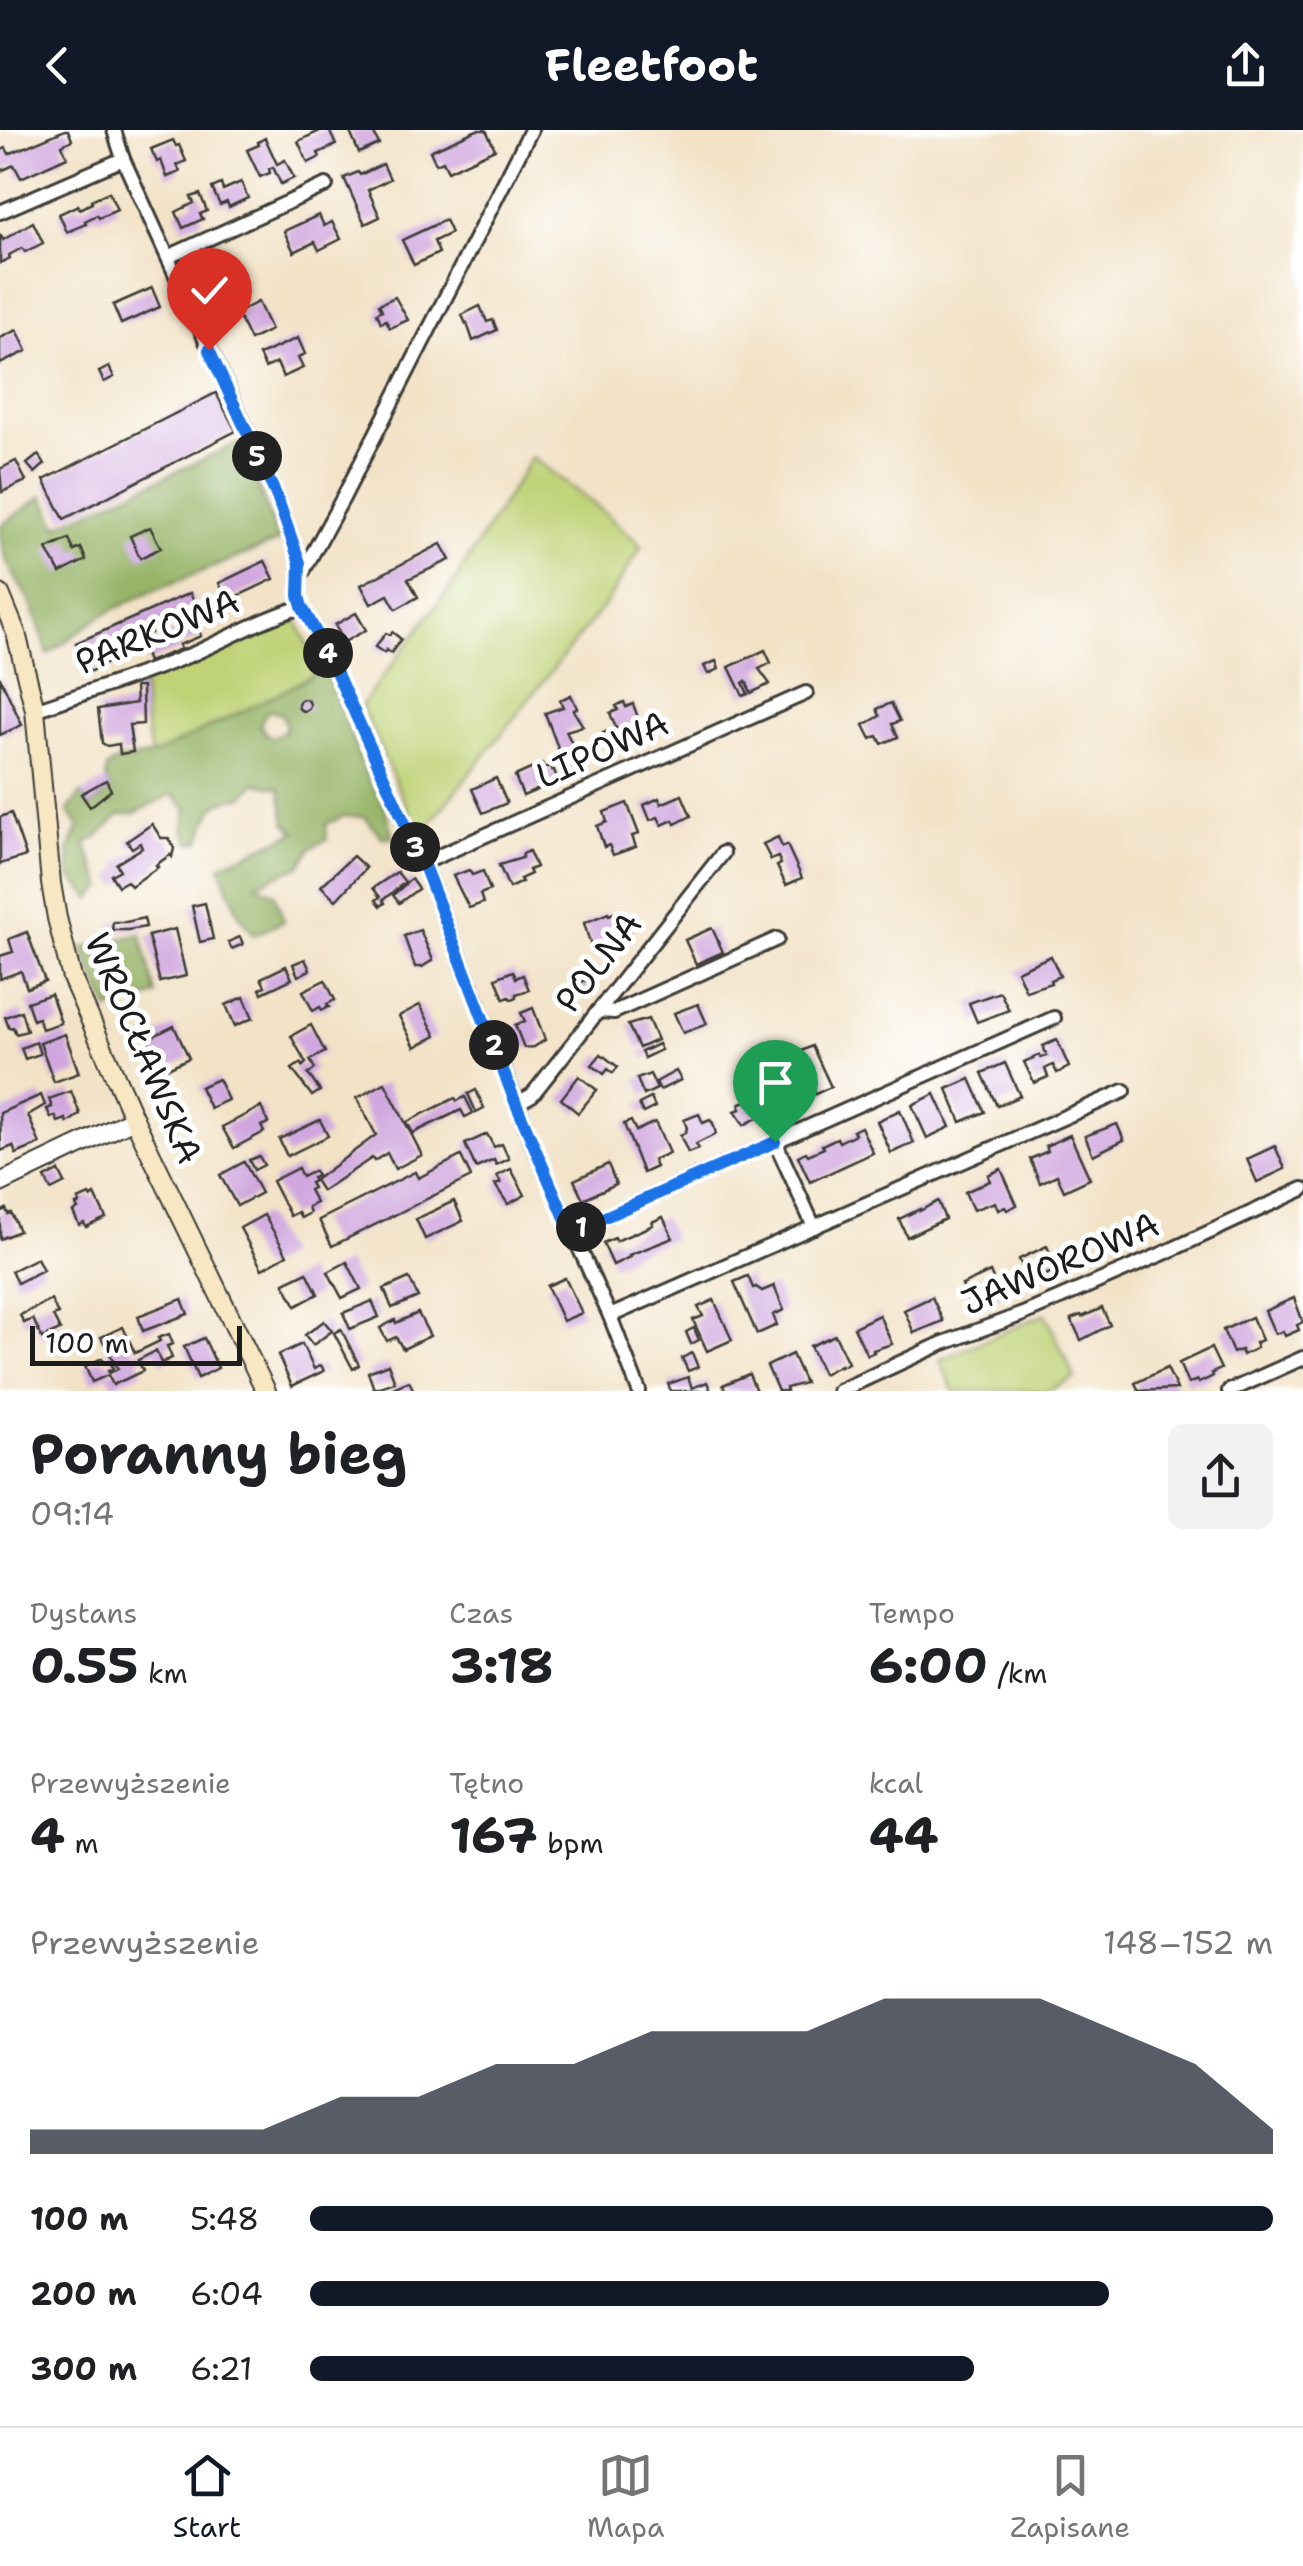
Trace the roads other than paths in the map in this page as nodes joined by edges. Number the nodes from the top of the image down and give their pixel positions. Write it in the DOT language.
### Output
graph roads {
  1 [pos="114,130"];
  2 [pos="531,130"];
  3 [pos="122,159"];
  4 [pos="326,186"];
  5 [pos="0,212"];
  6 [pos="168,257"];
  7 [pos="301,575"];
  8 [pos="0,594"];
  9 [pos="302,607"];
  10 [pos="806,693"];
  11 [pos="35,710"];
  12 [pos="724,853"];
  13 [pos="423,863"];
  14 [pos="777,939"];
  15 [pos="598,1011"];
  16 [pos="1054,1018"];
  17 [pos="1124,1091"];
  18 [pos="516,1104"];
  19 [pos="134,1119"];
  20 [pos="775,1142"];
  21 [pos="0,1183"];
  22 [pos="1303,1189"];
  23 [pos="814,1226"];
  24 [pos="571,1232"];
  25 [pos="610,1316"];
  26 [pos="1303,1358"];
  27 [pos="266,1391"];
  28 [pos="639,1391"];
  29 [pos="838,1391"];
  30 [pos="1230,1391"];
  1 -- 3 [label="street"];
  2 -- 7 [label="street"];
  3 -- 5 [label="street"];
  3 -- 6 [label="street"];
  4 -- 6 [label="street"];
  6 -- 7 [label="street"];
  7 -- 9 [label="street"];
  8 -- 11 [label="main road, WROCŁAWSKA"];
  9 -- 11 [label="street, PARKOWA"];
  9 -- 13 [label="street"];
  10 -- 13 [label="street, LIPOWA"];
  11 -- 19 [label="main road, WROCŁAWSKA"];
  12 -- 15 [label="street, POLNA"];
  13 -- 18 [label="street"];
  14 -- 15 [label="street"];
  15 -- 18 [label="street, POLNA"];
  16 -- 20 [label="street"];
  17 -- 23 [label="street"];
  18 -- 24 [label="street"];
  19 -- 21 [label="street"];
  19 -- 27 [label="main road, WROCŁAWSKA"];
  20 -- 23 [label="street"];
  20 -- 24 [label="street"];
  22 -- 29 [label="street, JAWOROWA"];
  23 -- 25 [label="street"];
  24 -- 25 [label="street"];
  25 -- 28 [label="street"];
  26 -- 30 [label="street"];
}
